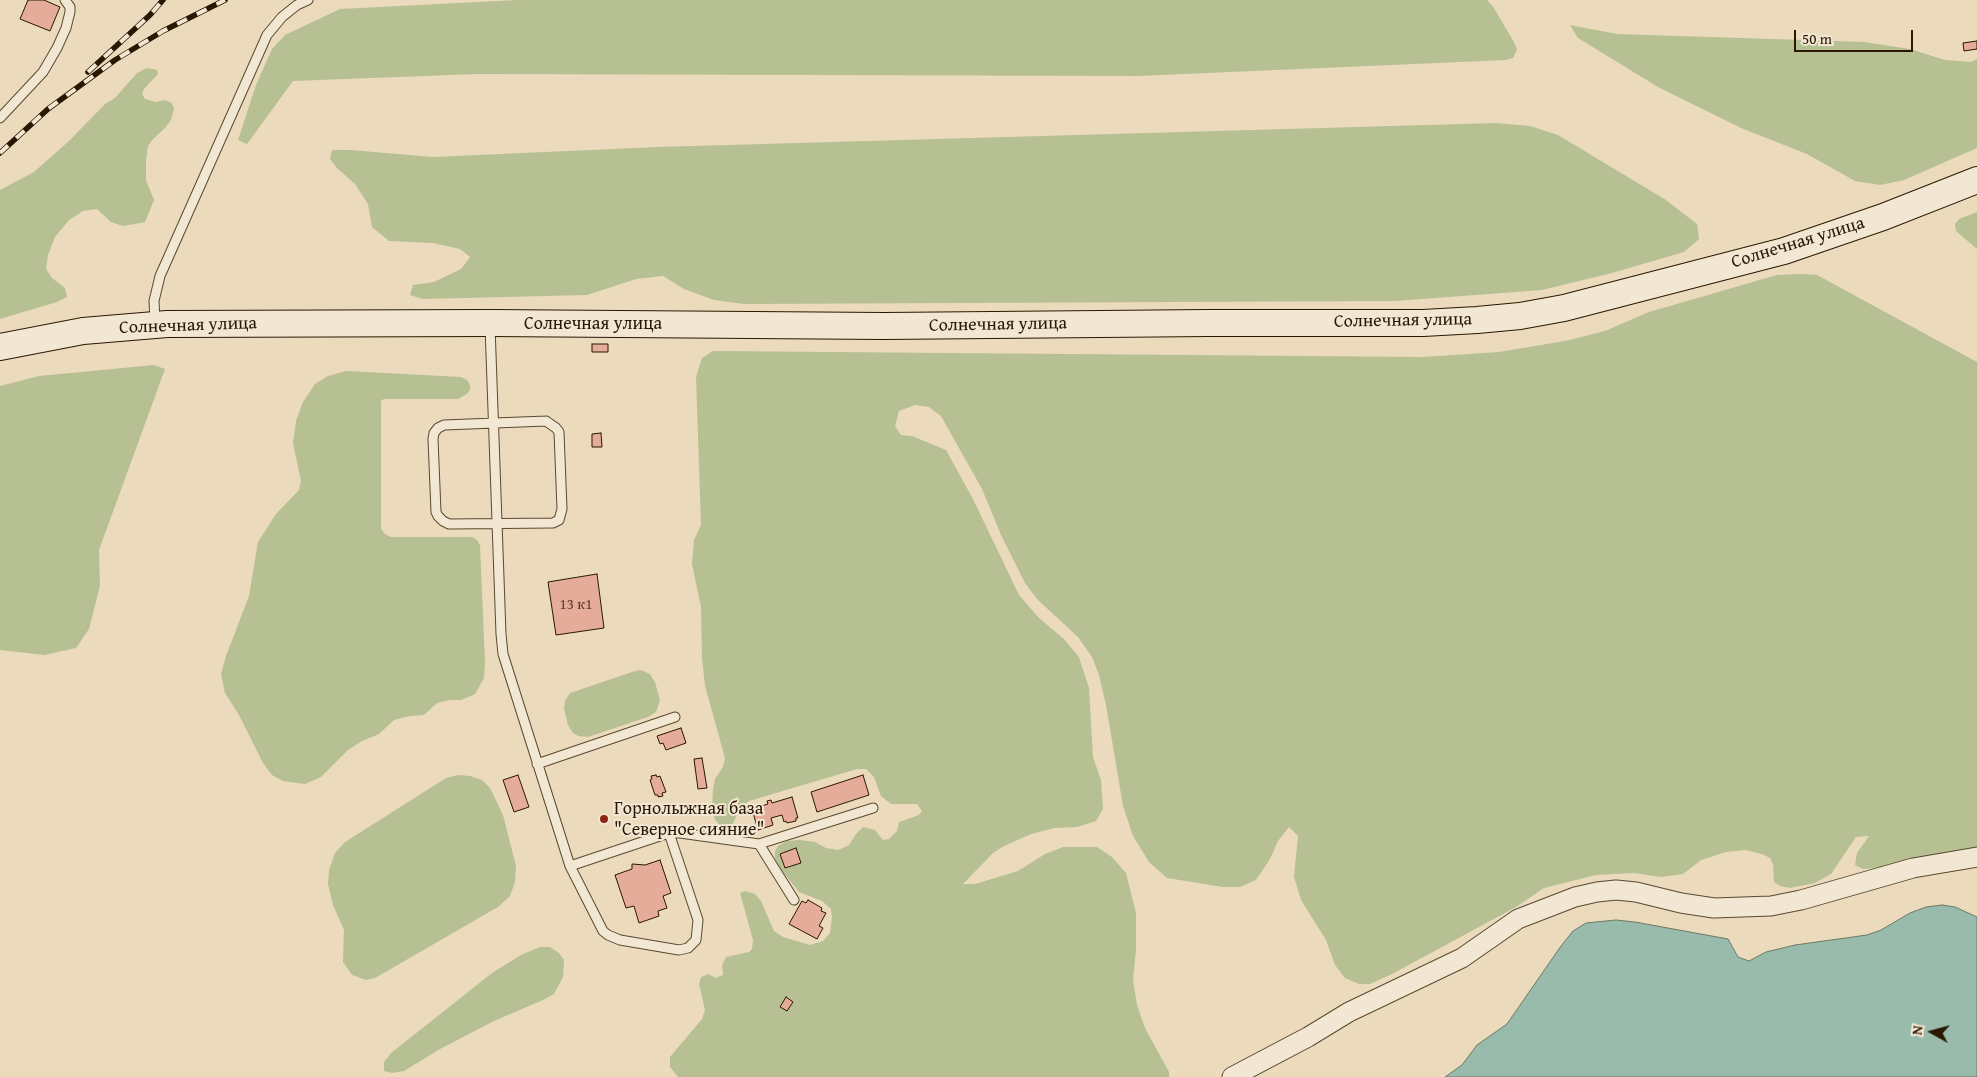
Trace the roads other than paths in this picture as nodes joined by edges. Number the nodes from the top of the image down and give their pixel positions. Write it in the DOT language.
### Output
graph roads {
  1 [pos="65,0"];
  2 [pos="308,0"];
  3 [pos="0,118"];
  4 [pos="1977,180"];
  5 [pos="490,323"];
  6 [pos="155,324"];
  7 [pos="0,347"];
  8 [pos="494,422"];
  9 [pos="498,524"];
  10 [pos="675,717"];
  11 [pos="537,764"];
  12 [pos="873,808"];
  13 [pos="669,833"];
  14 [pos="759,844"];
  15 [pos="1977,857"];
  16 [pos="570,866"];
  17 [pos="794,900"];
  18 [pos="1232,1077"];
  1 -- 3 [label="lane"];
  2 -- 6 [label="lane"];
  4 -- 5 [label="street, Солнечная улица"];
  5 -- 6 [label="street, Солнечная улица"];
  5 -- 8 [label="lane"];
  6 -- 7 [label="street, Солнечная улица"];
  8 -- 9 [label="lane"];
  8 -- 9 [label="lane"];
  8 -- 9 [label="lane"];
  9 -- 11 [label="lane"];
  10 -- 11 [label="lane"];
  11 -- 16 [label="lane"];
  12 -- 14 [label="lane"];
  13 -- 14 [label="lane"];
  13 -- 16 [label="lane"];
  13 -- 16 [label="lane"];
  14 -- 17 [label="lane"];
  15 -- 18 [label="street"];
}
